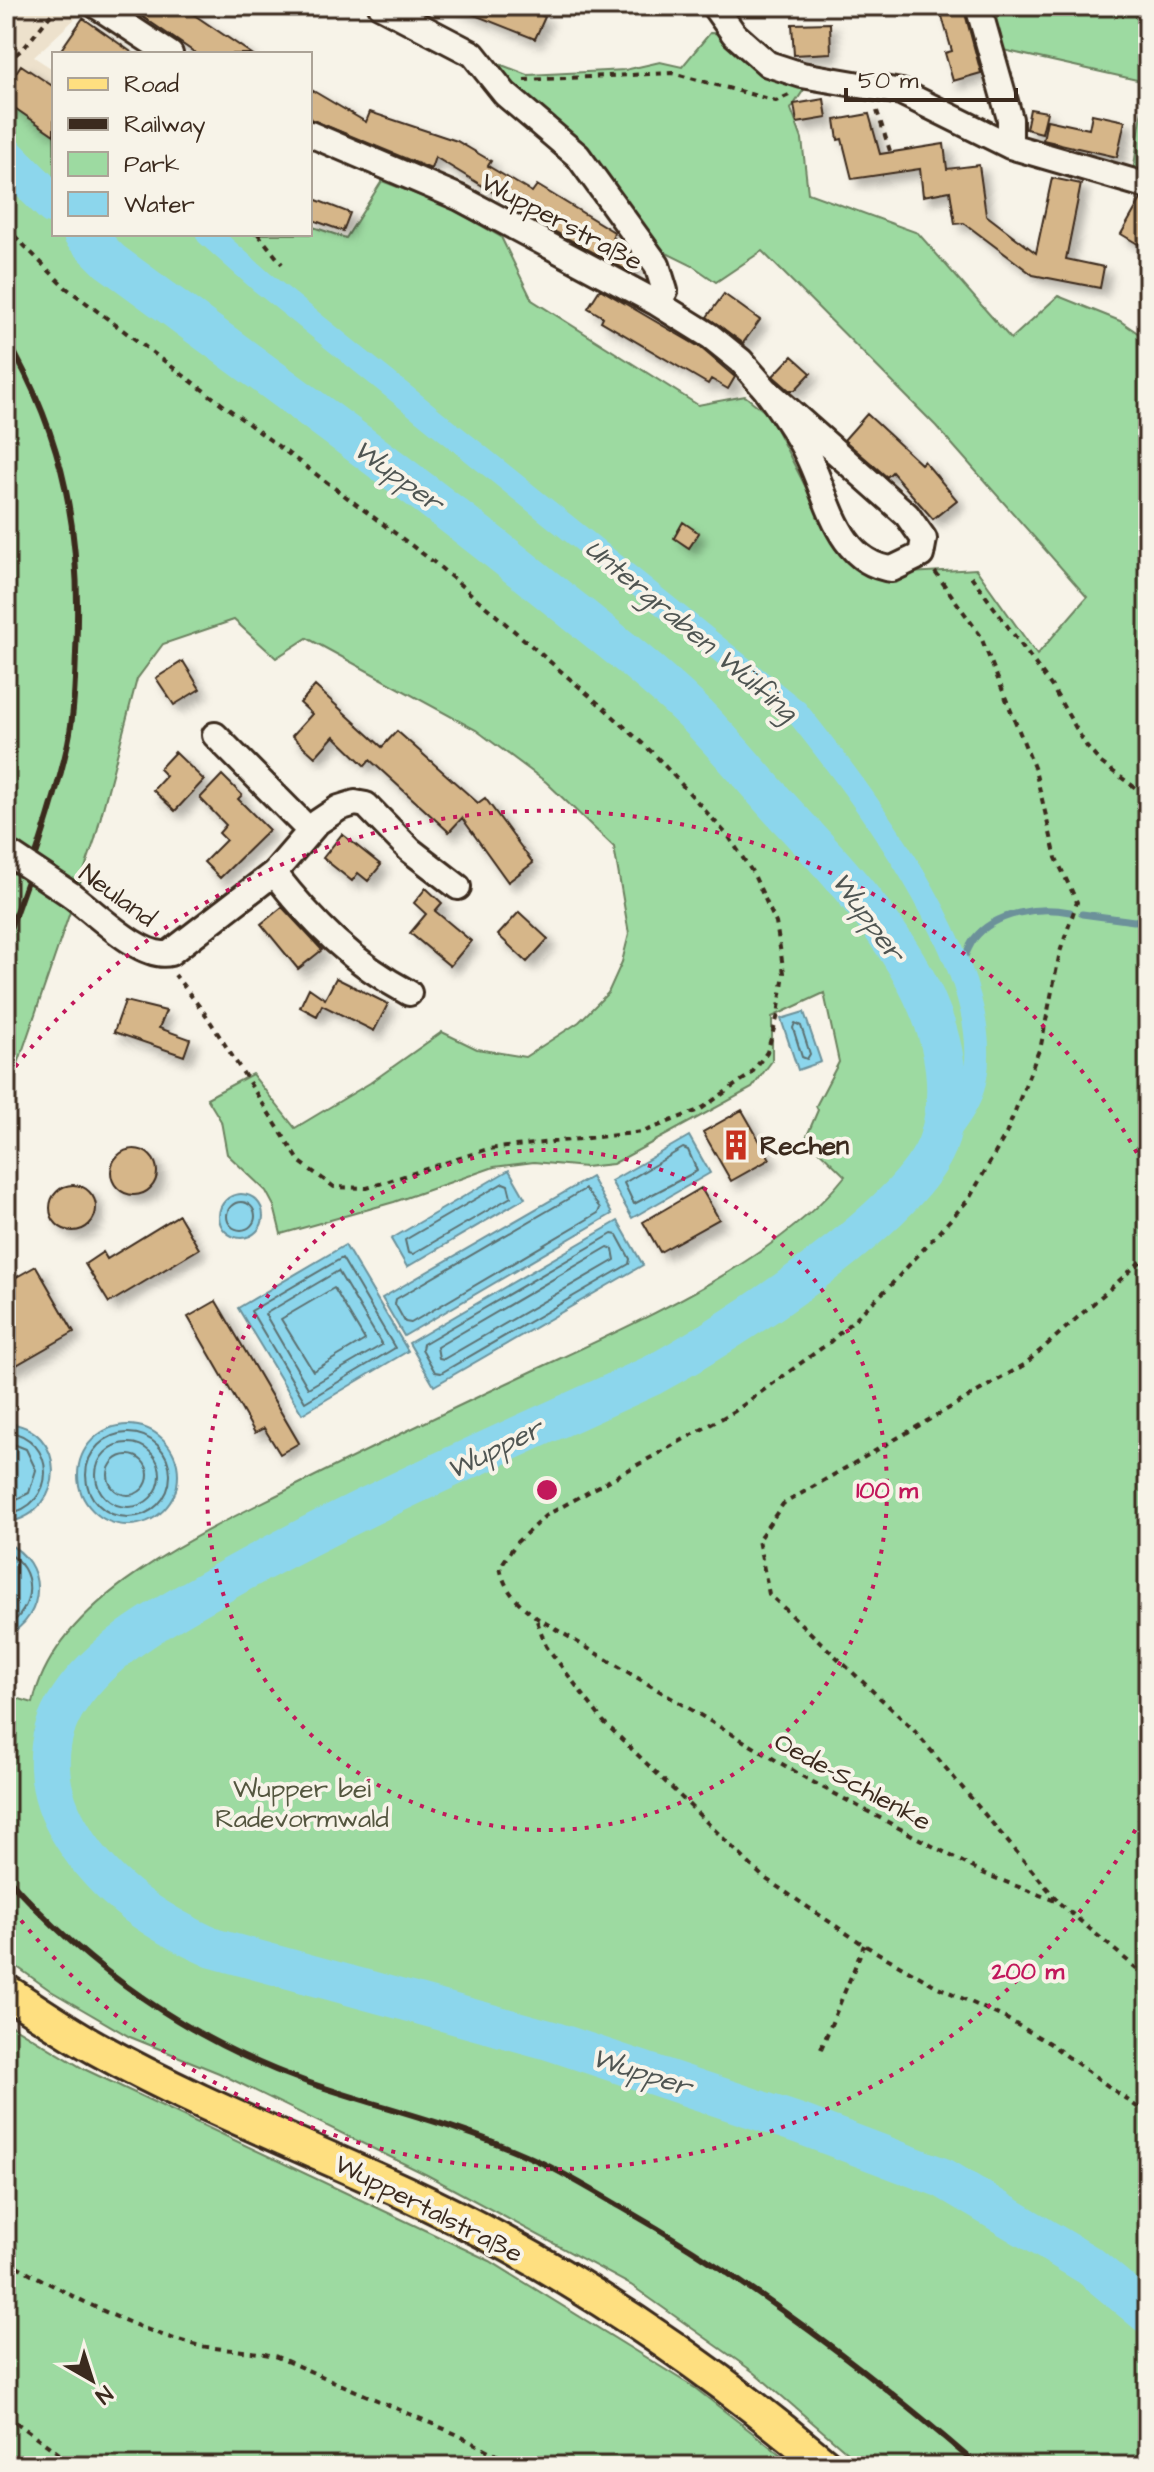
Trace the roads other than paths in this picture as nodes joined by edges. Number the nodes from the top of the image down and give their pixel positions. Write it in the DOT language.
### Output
graph roads {
  1 [pos="97,6"];
  2 [pos="381,6"];
  3 [pos="714,6"];
  4 [pos="978,6"];
  5 [pos="167,52"];
  6 [pos="312,135"];
  7 [pos="1010,146"];
  8 [pos="1148,186"];
  9 [pos="657,303"];
  10 [pos="766,390"];
  11 [pos="215,735"];
  12 [pos="309,830"];
  13 [pos="8,852"];
  14 [pos="274,873"];
  15 [pos="458,887"];
  16 [pos="409,993"];
  17 [pos="6,1991"];
  18 [pos="826,2466"];
  1 -- 5 [label="street"];
  2 -- 9 [label="street"];
  3 -- 7 [label="street"];
  4 -- 7 [label="street"];
  6 -- 9 [label="street, Wupperstraße"];
  7 -- 8 [label="street"];
  9 -- 10 [label="street, Wupperstraße"];
  10 -- 10 [label="street, Wupperstraße"];
  11 -- 12 [label="street"];
  12 -- 14 [label="street, Neuland"];
  12 -- 15 [label="street, Neuland"];
  13 -- 14 [label="street, Neuland, bridge"];
  14 -- 16 [label="street"];
  17 -- 18 [label="main road, Wuppertalstraße"];
}
